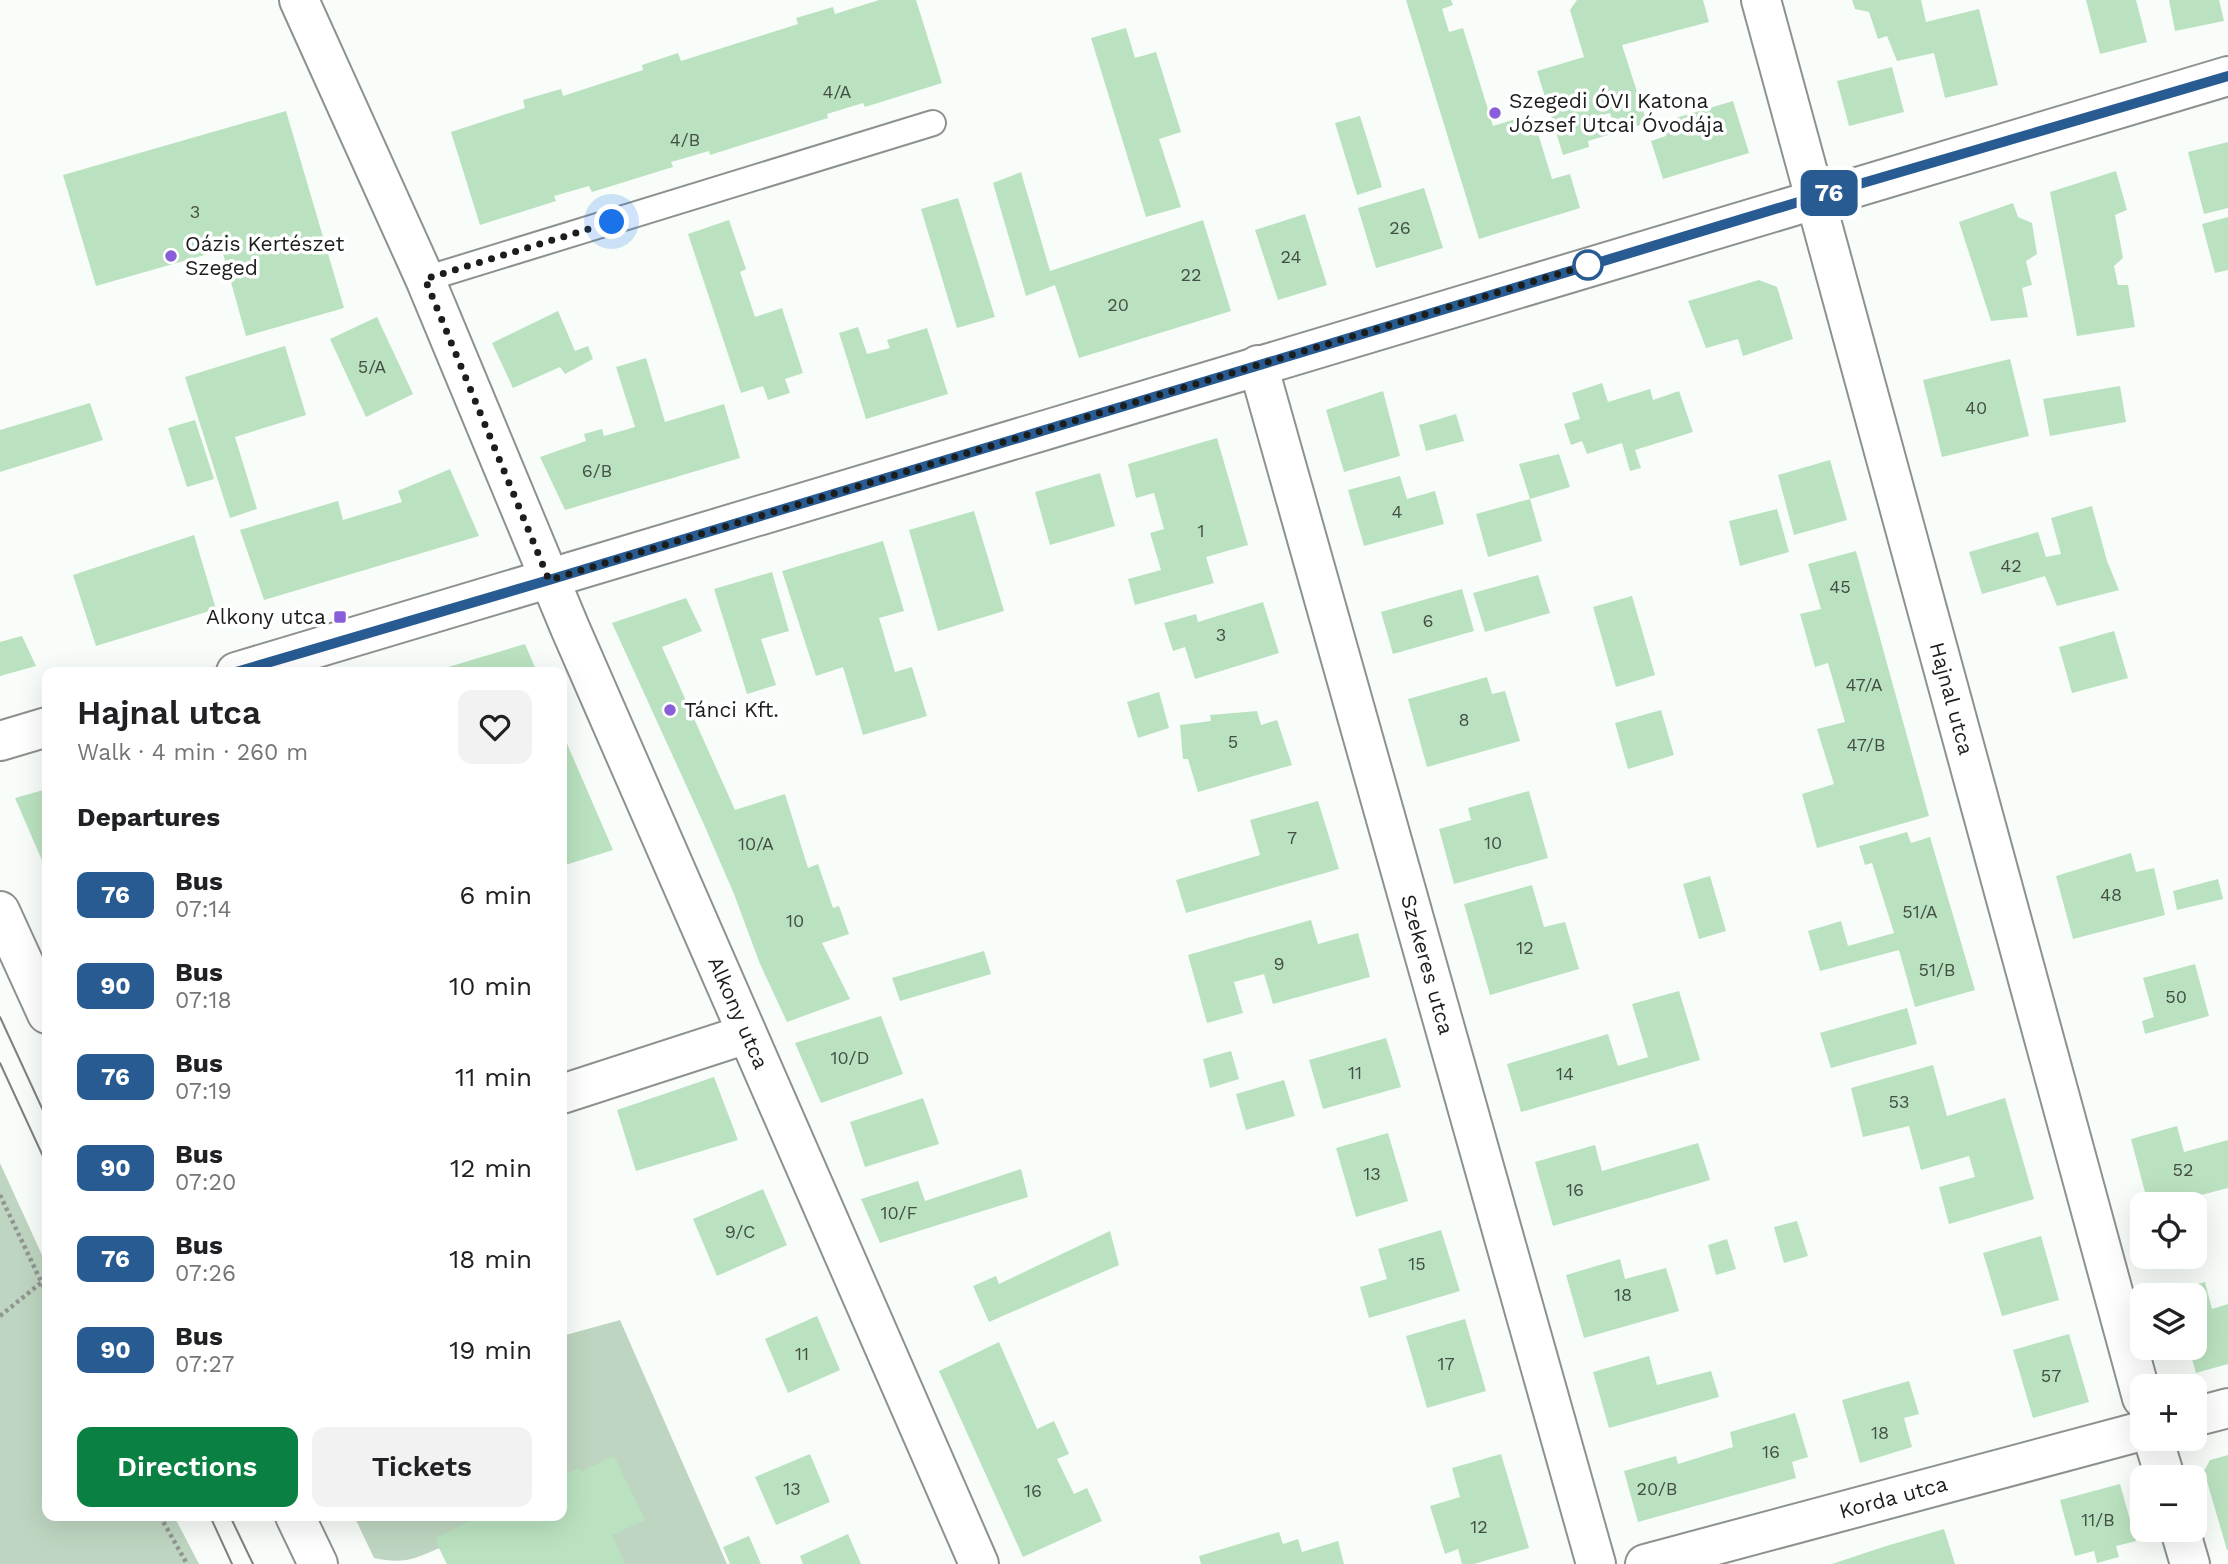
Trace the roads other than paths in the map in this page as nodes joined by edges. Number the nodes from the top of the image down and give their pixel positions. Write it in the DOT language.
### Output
graph roads {
  1 [pos="299,0"];
  2 [pos="1761,0"];
  3 [pos="2228,76"];
  4 [pos="933,123"];
  5 [pos="1815,197"];
  6 [pos="425,279"];
  7 [pos="1258,365"];
  8 [pos="549,580"];
  9 [pos="253,667"];
  10 [pos="42,728"];
  11 [pos="0,741"];
  12 [pos="0,911"];
  13 [pos="42,1003"];
  14 [pos="747,1034"];
  15 [pos="567,1092"];
  16 [pos="2135,1374"];
  17 [pos="2228,1408"];
  18 [pos="2207,1414"];
  19 [pos="2130,1434"];
  20 [pos="297,1521"];
  21 [pos="2184,1542"];
  22 [pos="318,1564"];
  23 [pos="979,1564"];
  24 [pos="1596,1564"];
  25 [pos="1645,1564"];
  26 [pos="2190,1564"];
  1 -- 6 [label="street, Alkony utca"];
  2 -- 5 [label="street, Hajnal utca"];
  3 -- 5 [label="street"];
  4 -- 6 [label="lane"];
  5 -- 7 [label="street"];
  5 -- 16 [label="street, Hajnal utca"];
  6 -- 8 [label="street, Alkony utca"];
  7 -- 8 [label="street"];
  7 -- 24 [label="street, Szekeres utca"];
  8 -- 9 [label="street"];
  8 -- 14 [label="street, Alkony utca"];
  10 -- 11 [label="street"];
  12 -- 13 [label="street"];
  14 -- 15 [label="street"];
  14 -- 23 [label="street, Alkony utca"];
  17 -- 18 [label="street"];
  19 -- 25 [label="street, Korda utca"];
  20 -- 22 [label="street"];
  21 -- 26 [label="street"];
}
